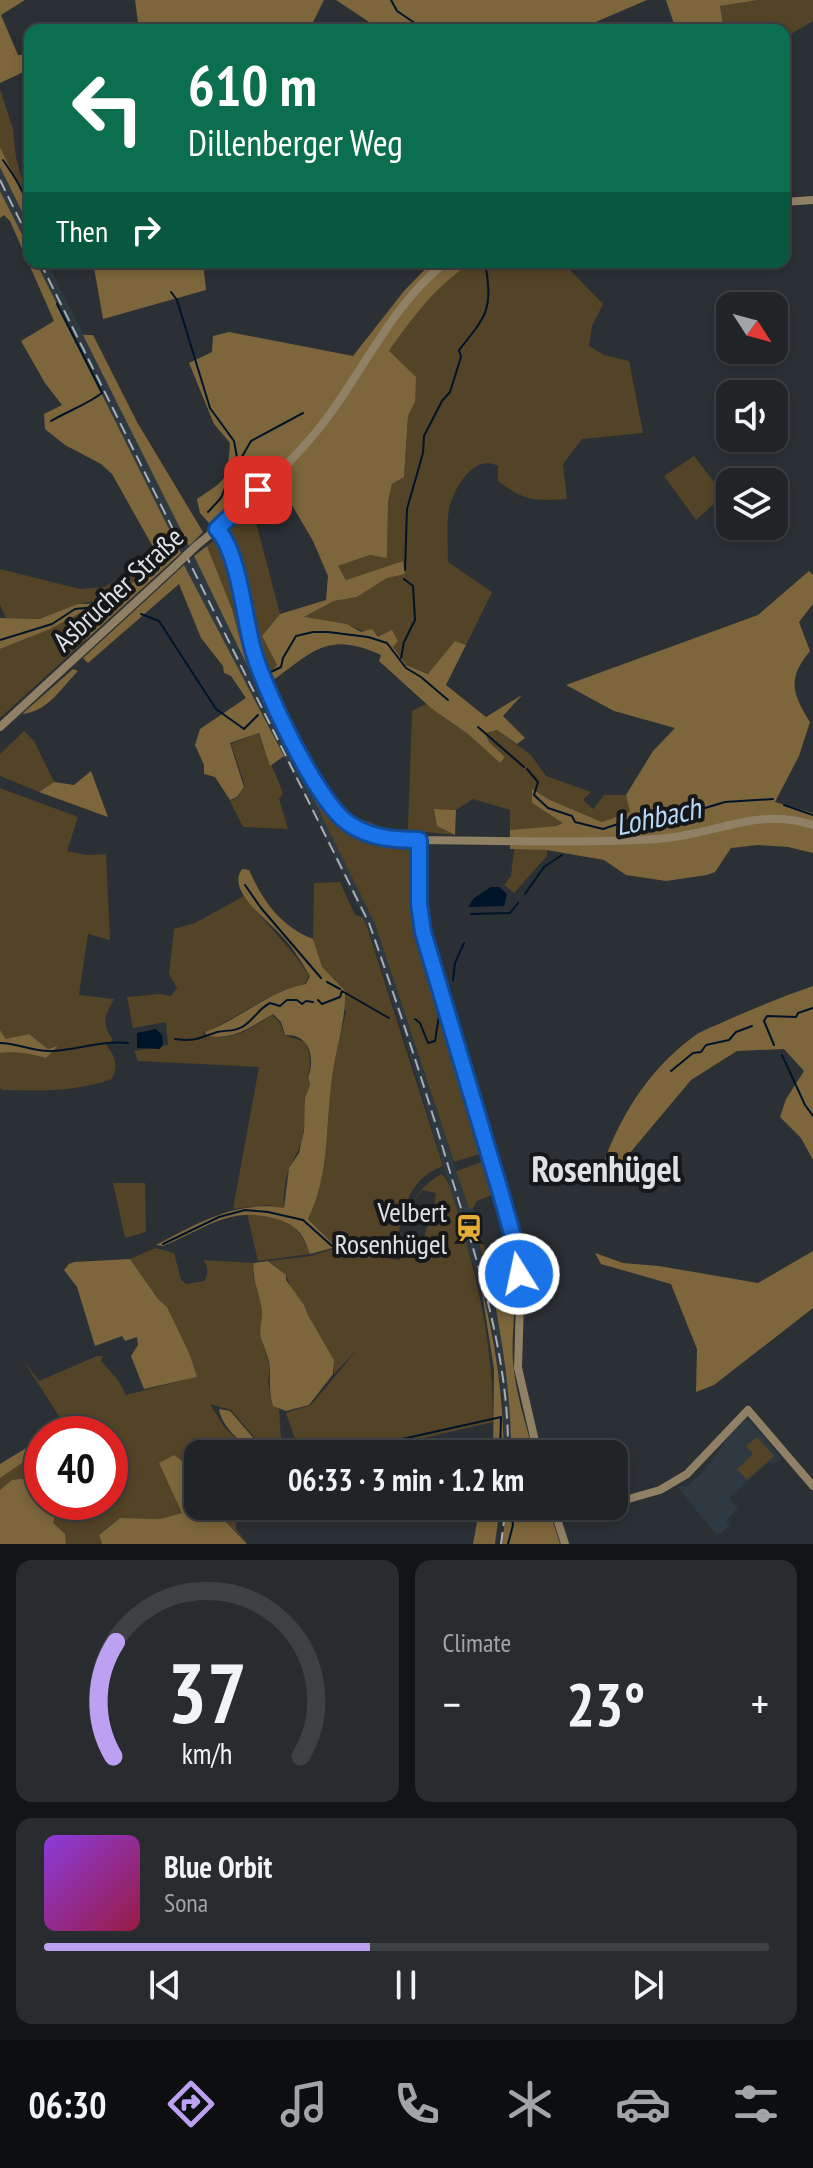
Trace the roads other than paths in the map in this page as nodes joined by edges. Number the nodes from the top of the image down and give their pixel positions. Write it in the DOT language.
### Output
graph roads {
  1 [pos="813,200"];
  2 [pos="790,202"];
  3 [pos="440,268"];
  4 [pos="217,529"];
  5 [pos="200,543"];
  6 [pos="230,546"];
  7 [pos="0,727"];
  8 [pos="813,825"];
  9 [pos="419,840"];
  10 [pos="535,1440"];
  11 [pos="813,1486"];
  12 [pos="628,1499"];
  13 [pos="557,1520"];
  14 [pos="565,1544"];
  1 -- 2 [label="main road"];
  3 -- 4 [label="main road, Asbrucher Straße"];
  4 -- 5 [label="main road, Asbrucher Straße"];
  4 -- 6 [label="main road"];
  5 -- 6 [label="main road"];
  5 -- 7 [label="main road, Asbrucher Straße, bridge"];
  6 -- 9 [label="main road"];
  8 -- 9 [label="main road"];
  9 -- 10 [label="main road"];
  11 -- 12 [label="main road"];
  13 -- 14 [label="main road"];
}
